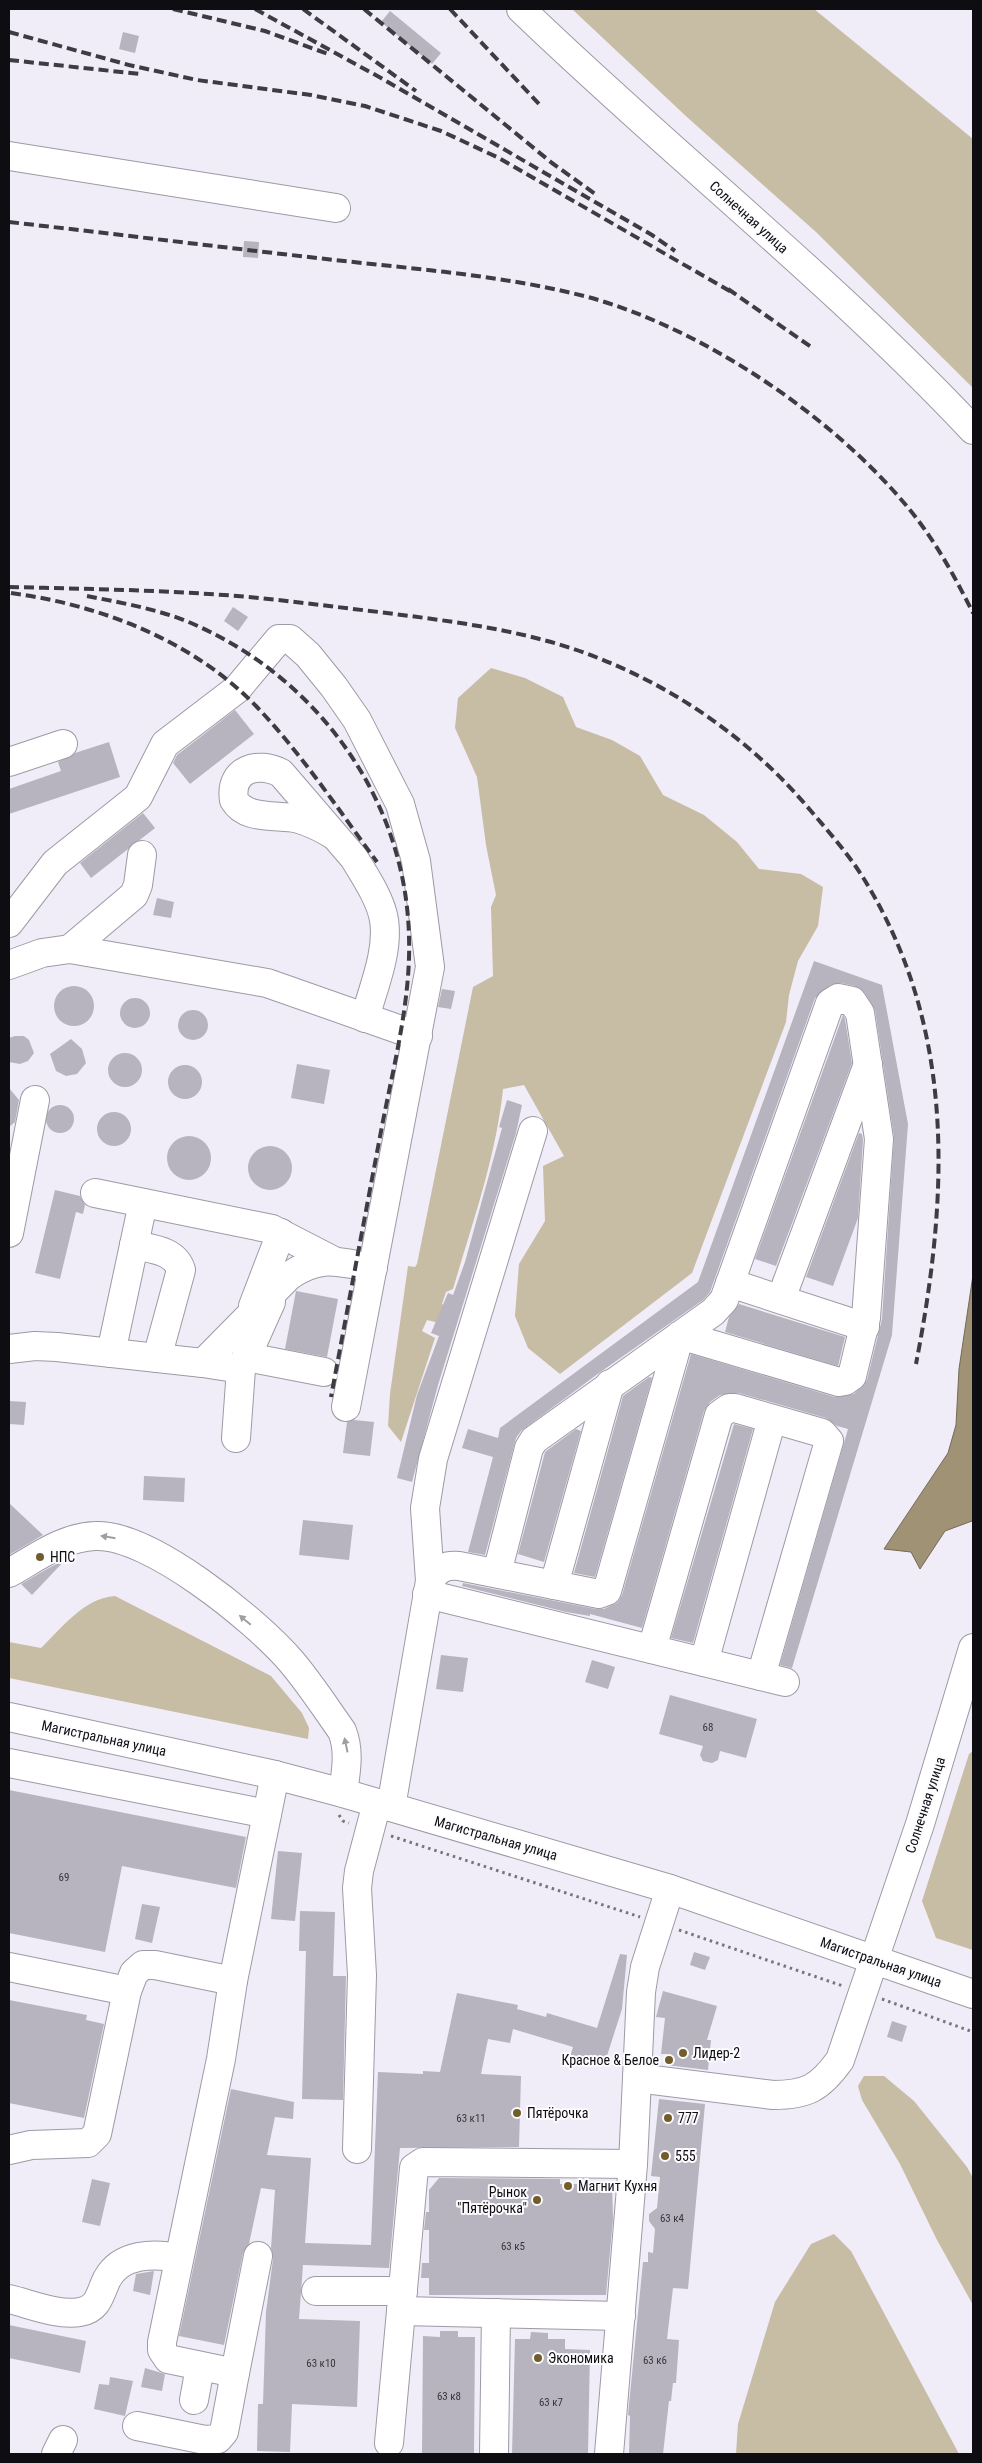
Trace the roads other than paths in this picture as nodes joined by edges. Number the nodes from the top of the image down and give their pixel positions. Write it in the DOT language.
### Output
graph roads {
  1 [pos="521,9"];
  2 [pos="9,156"];
  3 [pos="336,208"];
  4 [pos="973,430"];
  5 [pos="63,744"];
  6 [pos="9,762"];
  7 [pos="335,836"];
  8 [pos="142,855"];
  9 [pos="103,922"];
  10 [pos="9,923"];
  11 [pos="70,949"];
  12 [pos="134,960"];
  13 [pos="9,965"];
  14 [pos="365,1018"];
  15 [pos="418,1036"];
  16 [pos="868,1063"];
  17 [pos="35,1100"];
  18 [pos="533,1131"];
  19 [pos="95,1193"];
  20 [pos="12,1196"];
  21 [pos="143,1203"];
  22 [pos="9,1233"];
  23 [pos="281,1233"];
  24 [pos="134,1245"];
  25 [pos="334,1262"];
  26 [pos="373,1268"];
  27 [pos="730,1283"];
  28 [pos="278,1287"];
  29 [pos="781,1299"];
  30 [pos="249,1316"];
  31 [pos="865,1327"];
  32 [pos="692,1338"];
  33 [pos="9,1349"];
  34 [pos="111,1353"];
  35 [pos="157,1358"];
  36 [pos="645,1360"];
  37 [pos="203,1363"];
  38 [pos="244,1363"];
  39 [pos="672,1367"];
  40 [pos="324,1372"];
  41 [pos="610,1384"];
  42 [pos="346,1406"];
  43 [pos="568,1415"];
  44 [pos="772,1419"];
  45 [pos="598,1424"];
  46 [pos="236,1438"];
  47 [pos="9,1573"];
  48 [pos="497,1573"];
  49 [pos="554,1585"];
  50 [pos="428,1587"];
  51 [pos="973,1648"];
  52 [pos="652,1649"];
  53 [pos="704,1662"];
  54 [pos="965,1708"];
  55 [pos="9,1718"];
  56 [pos="9,1763"];
  57 [pos="275,1775"];
  58 [pos="339,1801"];
  59 [pos="384,1805"];
  60 [pos="267,1814"];
  61 [pos="670,1889"];
  62 [pos="873,1960"];
  63 [pos="9,1967"];
  64 [pos="233,1981"];
  65 [pos="127,1991"];
  66 [pos="973,1994"];
  67 [pos="637,2078"];
  68 [pos="357,2149"];
  69 [pos="9,2150"];
  70 [pos="633,2164"];
  71 [pos="258,2256"];
  72 [pos="179,2258"];
  73 [pos="316,2291"];
  74 [pos="9,2299"];
  75 [pos="402,2301"];
  76 [pos="496,2313"];
  77 [pos="621,2316"];
  78 [pos="200,2366"];
  79 [pos="235,2373"];
  80 [pos="194,2400"];
  81 [pos="137,2426"];
  82 [pos="389,2443"];
  83 [pos="494,2454"];
  84 [pos="609,2454"];
  1 -- 4 [label="main road, Солнечная улица"];
  2 -- 3 [label="main road"];
  5 -- 6 [label="main road"];
  7 -- 14 [label="main road"];
  8 -- 9 [label="main road"];
  9 -- 11 [label="main road"];
  9 -- 12 [label="main road"];
  10 -- 15 [label="main road"];
  11 -- 12 [label="main road"];
  11 -- 13 [label="main road"];
  12 -- 14 [label="main road"];
  14 -- 15 [label="main road"];
  15 -- 26 [label="main road"];
  16 -- 27 [label="main road"];
  16 -- 29 [label="main road"];
  16 -- 31 [label="main road"];
  17 -- 20 [label="main road"];
  18 -- 50 [label="main road"];
  19 -- 21 [label="main road"];
  20 -- 22 [label="main road"];
  21 -- 23 [label="main road"];
  21 -- 24 [label="main road"];
  23 -- 25 [label="main road"];
  23 -- 30 [label="main road"];
  24 -- 34 [label="main road"];
  24 -- 35 [label="main road"];
  25 -- 26 [label="main road"];
  25 -- 28 [label="main road"];
  26 -- 42 [label="main road"];
  27 -- 29 [label="main road"];
  27 -- 32 [label="main road"];
  28 -- 30 [label="main road"];
  28 -- 38 [label="main road"];
  29 -- 31 [label="main road"];
  30 -- 37 [label="main road"];
  31 -- 32 [label="main road"];
  32 -- 36 [label="main road"];
  32 -- 39 [label="main road"];
  33 -- 34 [label="main road"];
  34 -- 35 [label="main road"];
  35 -- 37 [label="main road"];
  36 -- 39 [label="main road"];
  36 -- 41 [label="main road"];
  37 -- 38 [label="main road"];
  38 -- 40 [label="main road"];
  38 -- 46 [label="main road"];
  39 -- 49 [label="main road"];
  41 -- 43 [label="main road"];
  41 -- 45 [label="main road"];
  43 -- 45 [label="main road"];
  43 -- 48 [label="main road"];
  44 -- 52 [label="main road"];
  44 -- 53 [label="main road"];
  44 -- 53 [label="main road"];
  45 -- 49 [label="main road"];
  58 -- 47 [label="main road, one-way"];
  48 -- 49 [label="main road"];
  48 -- 50 [label="main road"];
  50 -- 52 [label="main road"];
  50 -- 59 [label="main road"];
  51 -- 54 [label="main road, Солнечная улица"];
  52 -- 53 [label="main road"];
  54 -- 62 [label="main road, Солнечная улица"];
  55 -- 57 [label="main road, Магистральная улица"];
  56 -- 60 [label="main road"];
  57 -- 58 [label="main road, Магистральная улица"];
  57 -- 60 [label="main road"];
  58 -- 59 [label="main road, Магистральная улица"];
  59 -- 61 [label="main road, Магистральная улица"];
  59 -- 68 [label="main road"];
  60 -- 64 [label="main road"];
  61 -- 62 [label="main road, Магистральная улица"];
  61 -- 67 [label="main road"];
  62 -- 66 [label="main road, Магистральная улица"];
  62 -- 67 [label="main road, Солнечная улица"];
  63 -- 65 [label="main road"];
  64 -- 65 [label="main road"];
  64 -- 72 [label="main road"];
  65 -- 69 [label="main road"];
  67 -- 70 [label="main road"];
  70 -- 75 [label="main road"];
  70 -- 77 [label="main road"];
  71 -- 79 [label="main road"];
  72 -- 74 [label="main road"];
  72 -- 78 [label="main road"];
  73 -- 75 [label="main road"];
  75 -- 76 [label="main road"];
  75 -- 82 [label="main road"];
  76 -- 77 [label="main road"];
  76 -- 83 [label="main road"];
  77 -- 84 [label="main road"];
  78 -- 79 [label="main road"];
  78 -- 80 [label="main road"];
  79 -- 81 [label="main road"];
}
